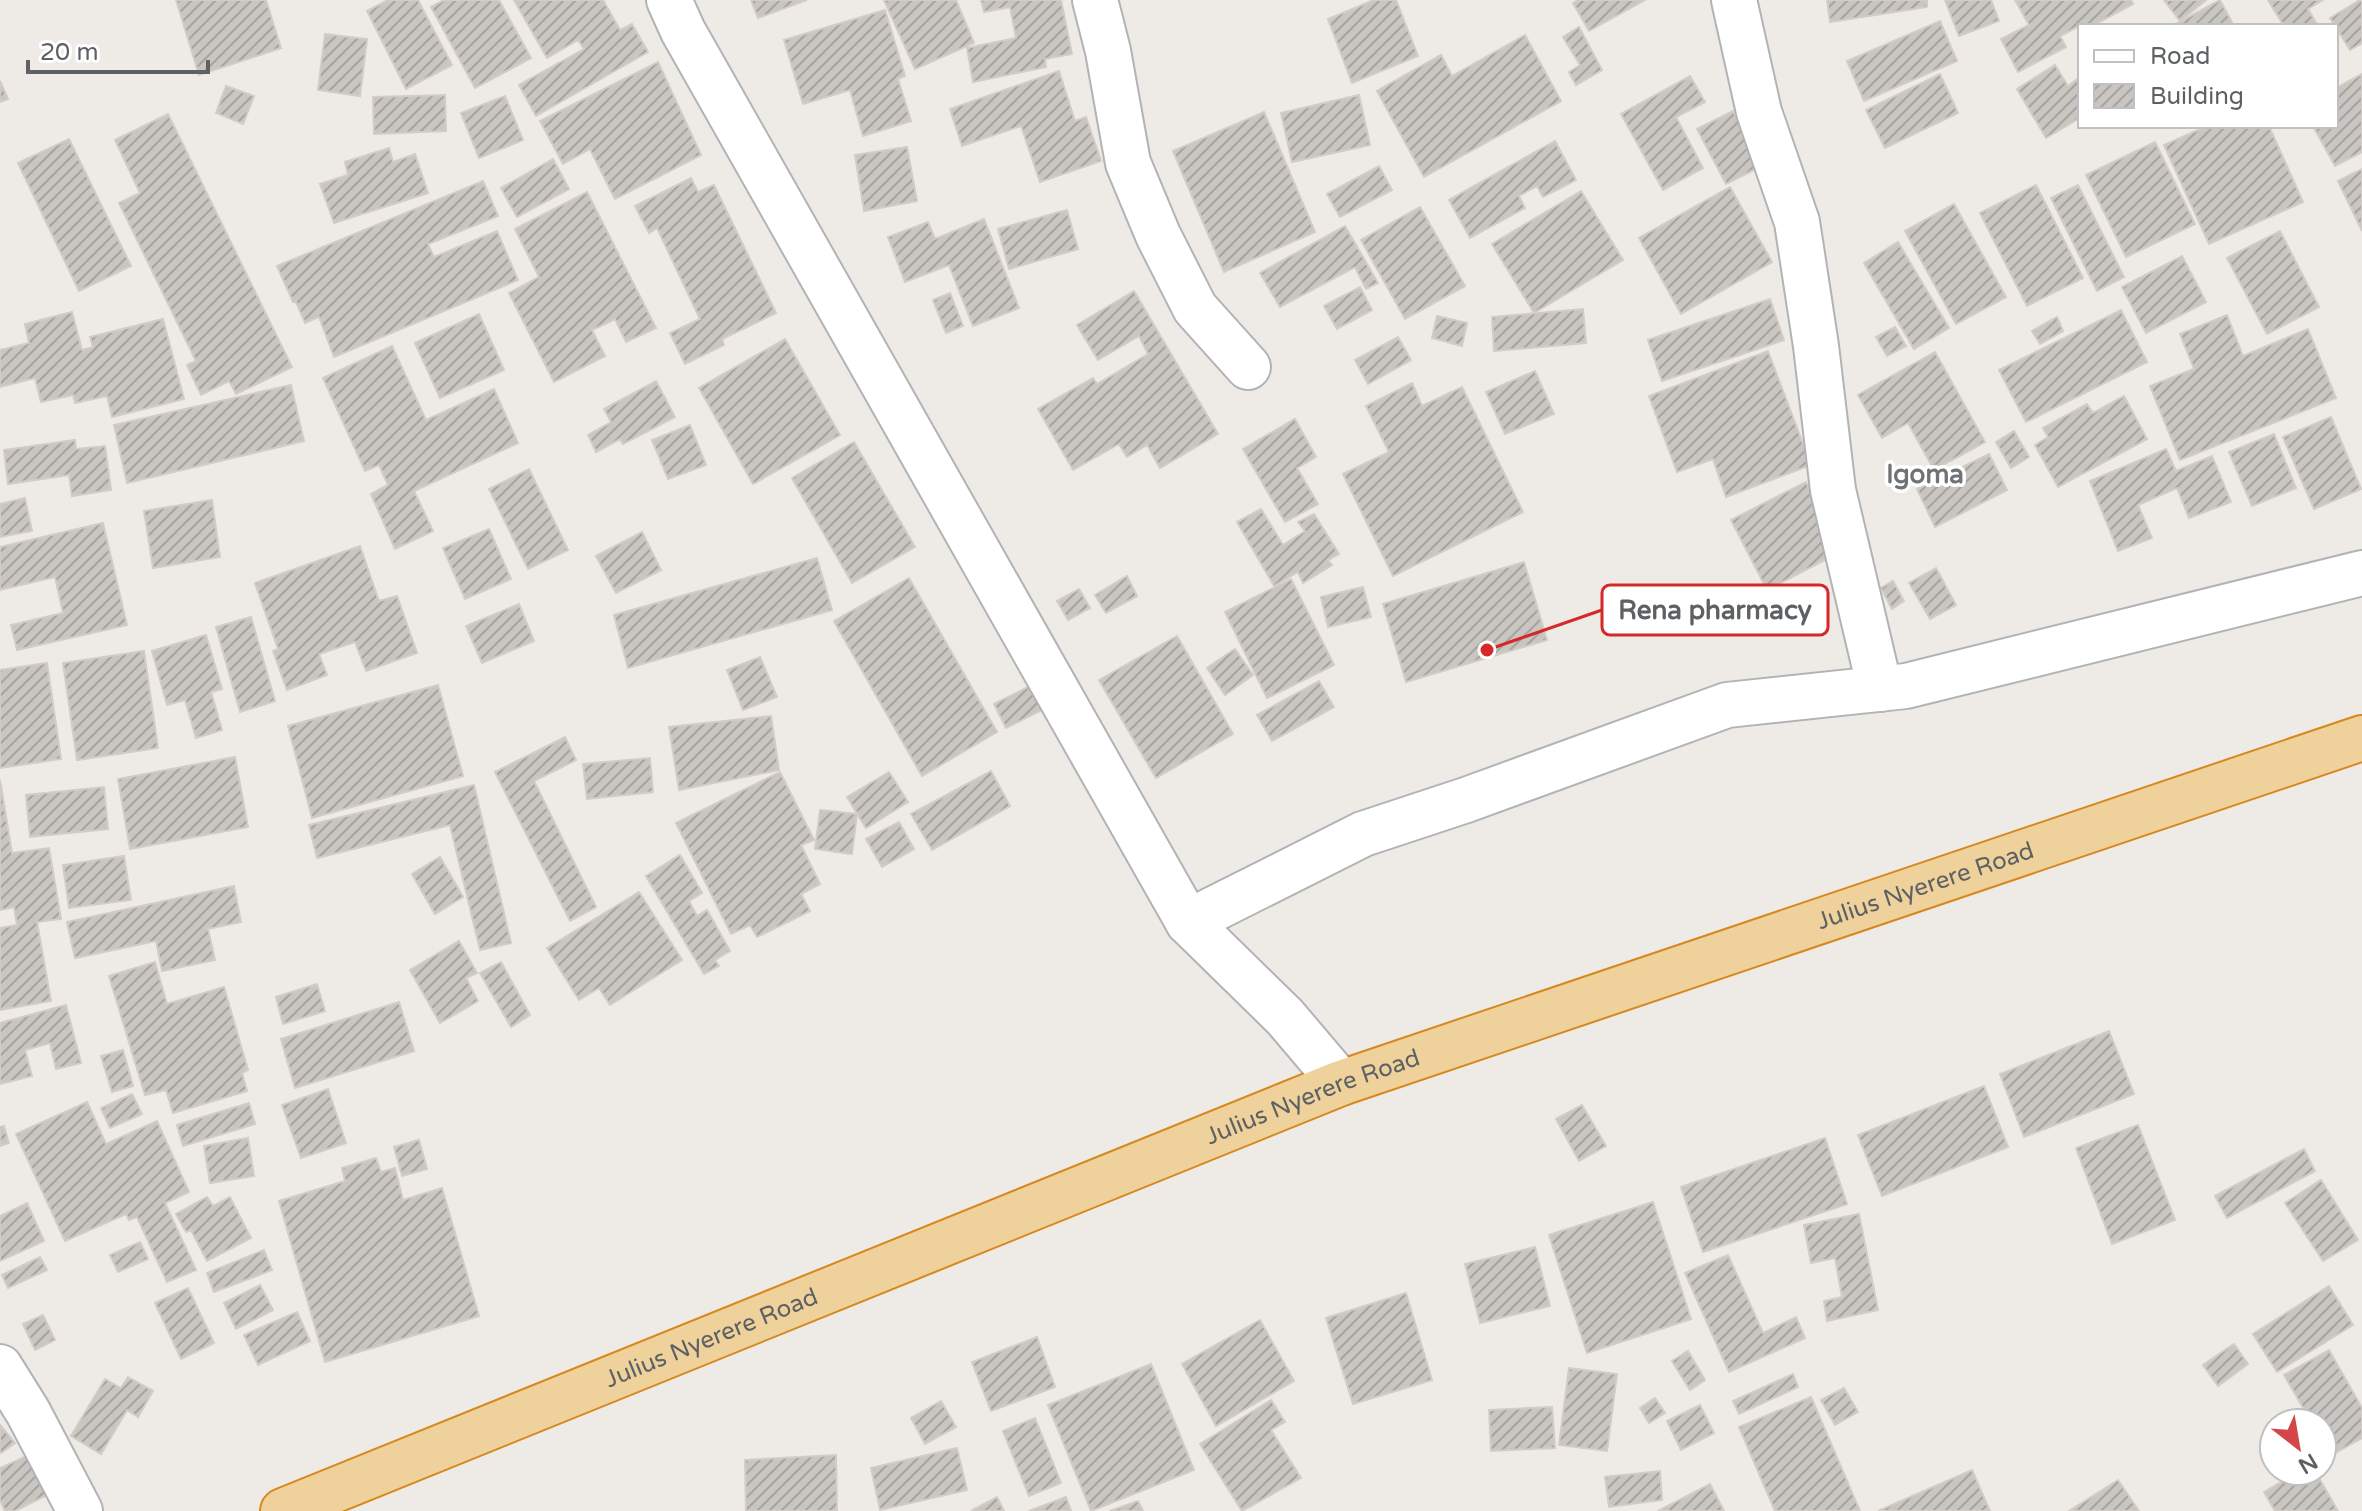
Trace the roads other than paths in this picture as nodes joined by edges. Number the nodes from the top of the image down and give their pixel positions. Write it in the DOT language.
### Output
graph roads {
  1 [pos="669,0"];
  2 [pos="1095,0"];
  3 [pos="1734,0"];
  4 [pos="1248,367"];
  5 [pos="2362,573"];
  6 [pos="1880,689"];
  7 [pos="2362,738"];
  8 [pos="1188,922"];
  9 [pos="1341,1083"];
  10 [pos="0,1367"];
  11 [pos="80,1511"];
  12 [pos="283,1511"];
  1 -- 8 [label="street"];
  2 -- 4 [label="street"];
  3 -- 6 [label="street"];
  5 -- 6 [label="street"];
  6 -- 8 [label="street"];
  7 -- 9 [label="highway, Julius Nyerere Road"];
  8 -- 9 [label="street"];
  9 -- 12 [label="highway, Julius Nyerere Road"];
  10 -- 11 [label="street"];
}
